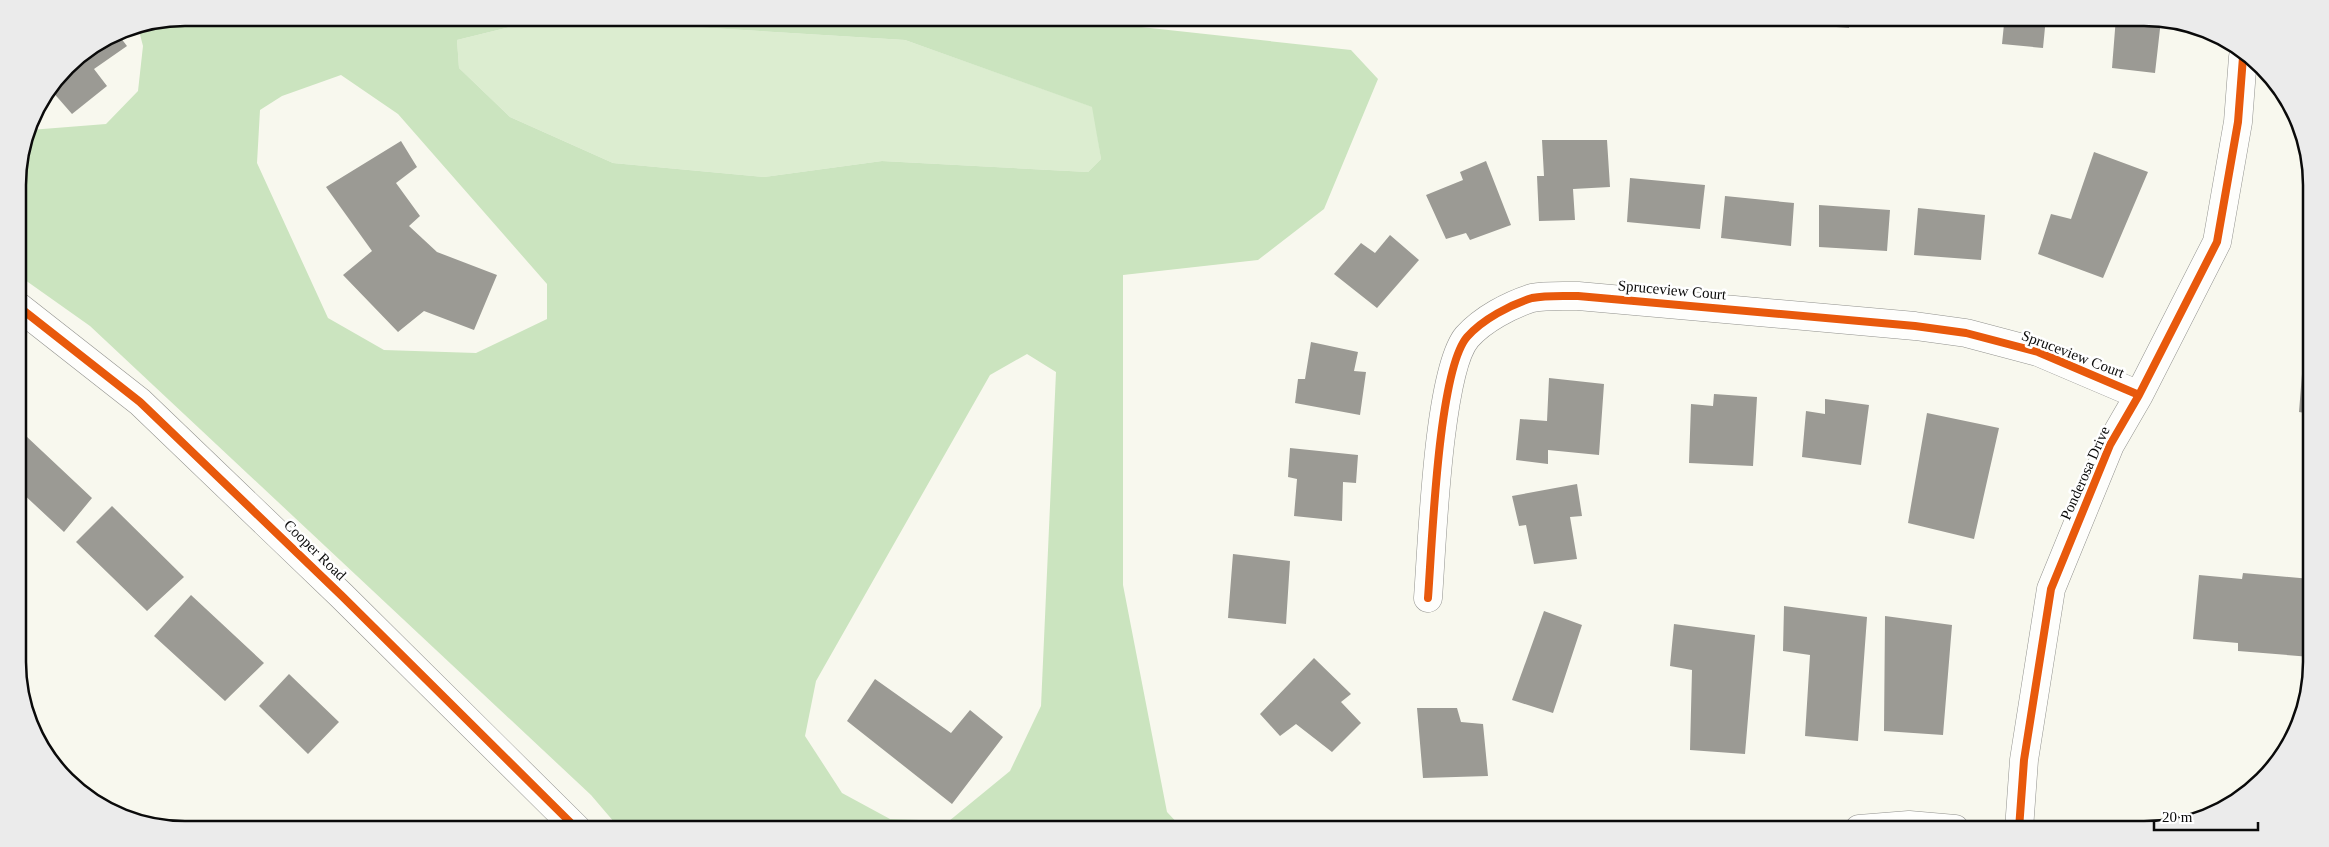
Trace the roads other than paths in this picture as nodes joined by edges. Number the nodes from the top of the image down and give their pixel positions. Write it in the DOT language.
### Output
graph roads {
  1 [pos="2243,61"];
  2 [pos="27,313"];
  3 [pos="2139,395"];
  4 [pos="1428,598"];
  5 [pos="2020,820"];
  6 [pos="569,821"];
  1 -- 3 [label="street, Ponderosa Drive"];
  2 -- 6 [label="street, Cooper Road"];
  3 -- 4 [label="street, Spruceview Court"];
  3 -- 5 [label="street, Ponderosa Drive"];
}
